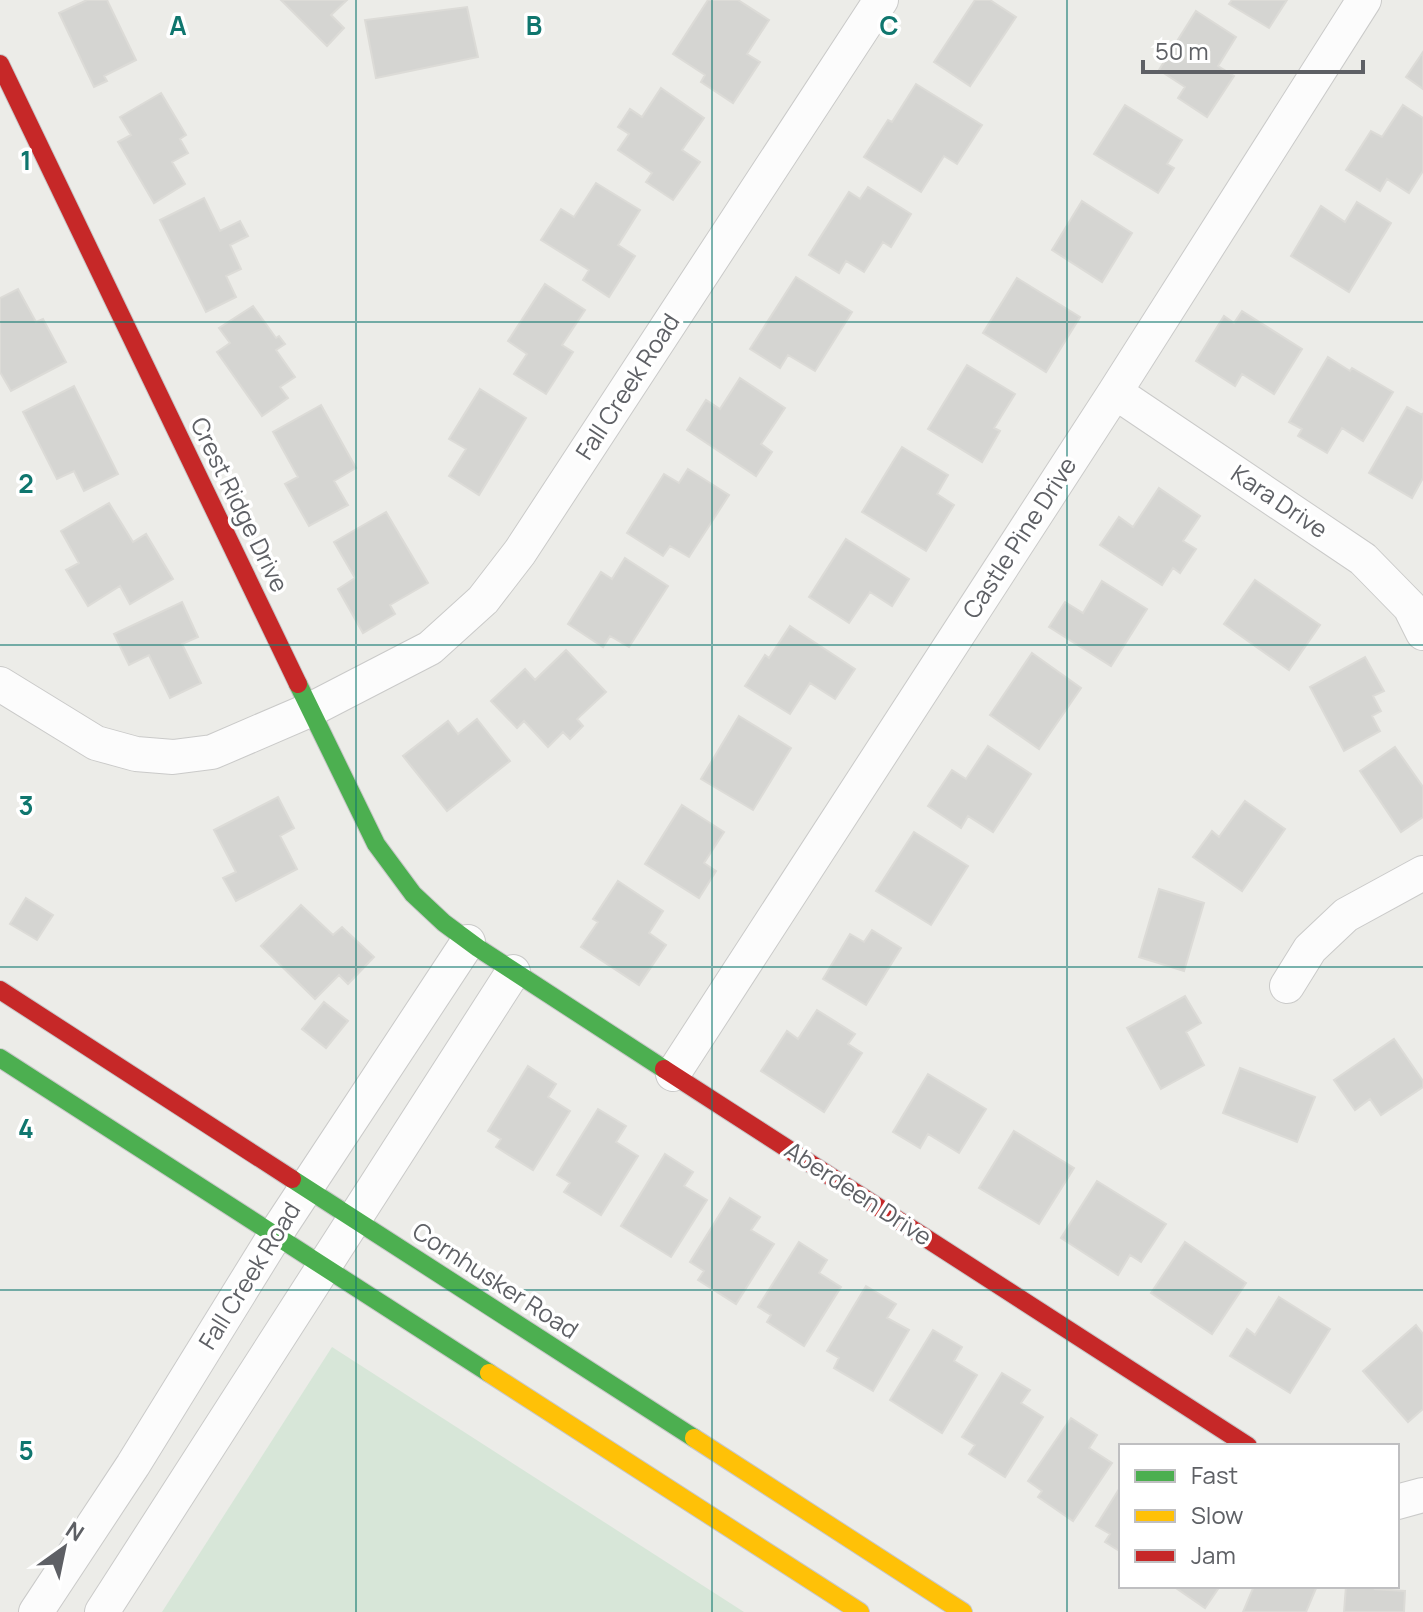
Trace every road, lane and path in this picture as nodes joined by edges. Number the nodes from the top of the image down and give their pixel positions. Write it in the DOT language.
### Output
graph roads {
  1 [pos="881,0"];
  2 [pos="1364,0"];
  3 [pos="0,64"];
  4 [pos="1115,392"];
  5 [pos="1423,633"];
  6 [pos="0,684"];
  7 [pos="312,709"];
  8 [pos="1423,873"];
  9 [pos="468,942"];
  10 [pos="513,972"];
  11 [pos="1287,986"];
  12 [pos="0,990"];
  13 [pos="0,1058"];
  14 [pos="673,1074"];
  15 [pos="306,1186"];
  16 [pos="354,1218"];
  17 [pos="275,1235"];
  18 [pos="323,1266"];
  19 [pos="1245,1444"];
  20 [pos="1423,1495"];
  21 [pos="1399,1501"];
  22 [pos="36,1612"];
  23 [pos="102,1612"];
  24 [pos="860,1612"];
  25 [pos="963,1612"];
  1 -- 7 [label="street, Fall Creek Road"];
  2 -- 4 [label="street, Castle Pine Drive"];
  3 -- 7 [label="main road, Crest Ridge Drive"];
  4 -- 5 [label="street, Kara Drive"];
  4 -- 14 [label="street, Castle Pine Drive"];
  6 -- 7 [label="street"];
  7 -- 9 [label="main road, Crest Ridge Drive"];
  8 -- 11 [label="street"];
  9 -- 10 [label="main road, Aberdeen Drive"];
  9 -- 15 [label="street, Fall Creek Road"];
  10 -- 14 [label="main road, Aberdeen Drive"];
  10 -- 16 [label="street"];
  12 -- 15 [label="main road, Cornhusker Road"];
  13 -- 17 [label="main road"];
  14 -- 19 [label="main road, Aberdeen Drive"];
  15 -- 16 [label="main road, Cornhusker Road"];
  15 -- 17 [label="street, Fall Creek Road"];
  16 -- 18 [label="street"];
  16 -- 25 [label="main road, Cornhusker Road"];
  17 -- 18 [label="main road"];
  17 -- 22 [label="street, Fall Creek Road"];
  18 -- 23 [label="street"];
  18 -- 24 [label="main road"];
  20 -- 21 [label="street"];
}
